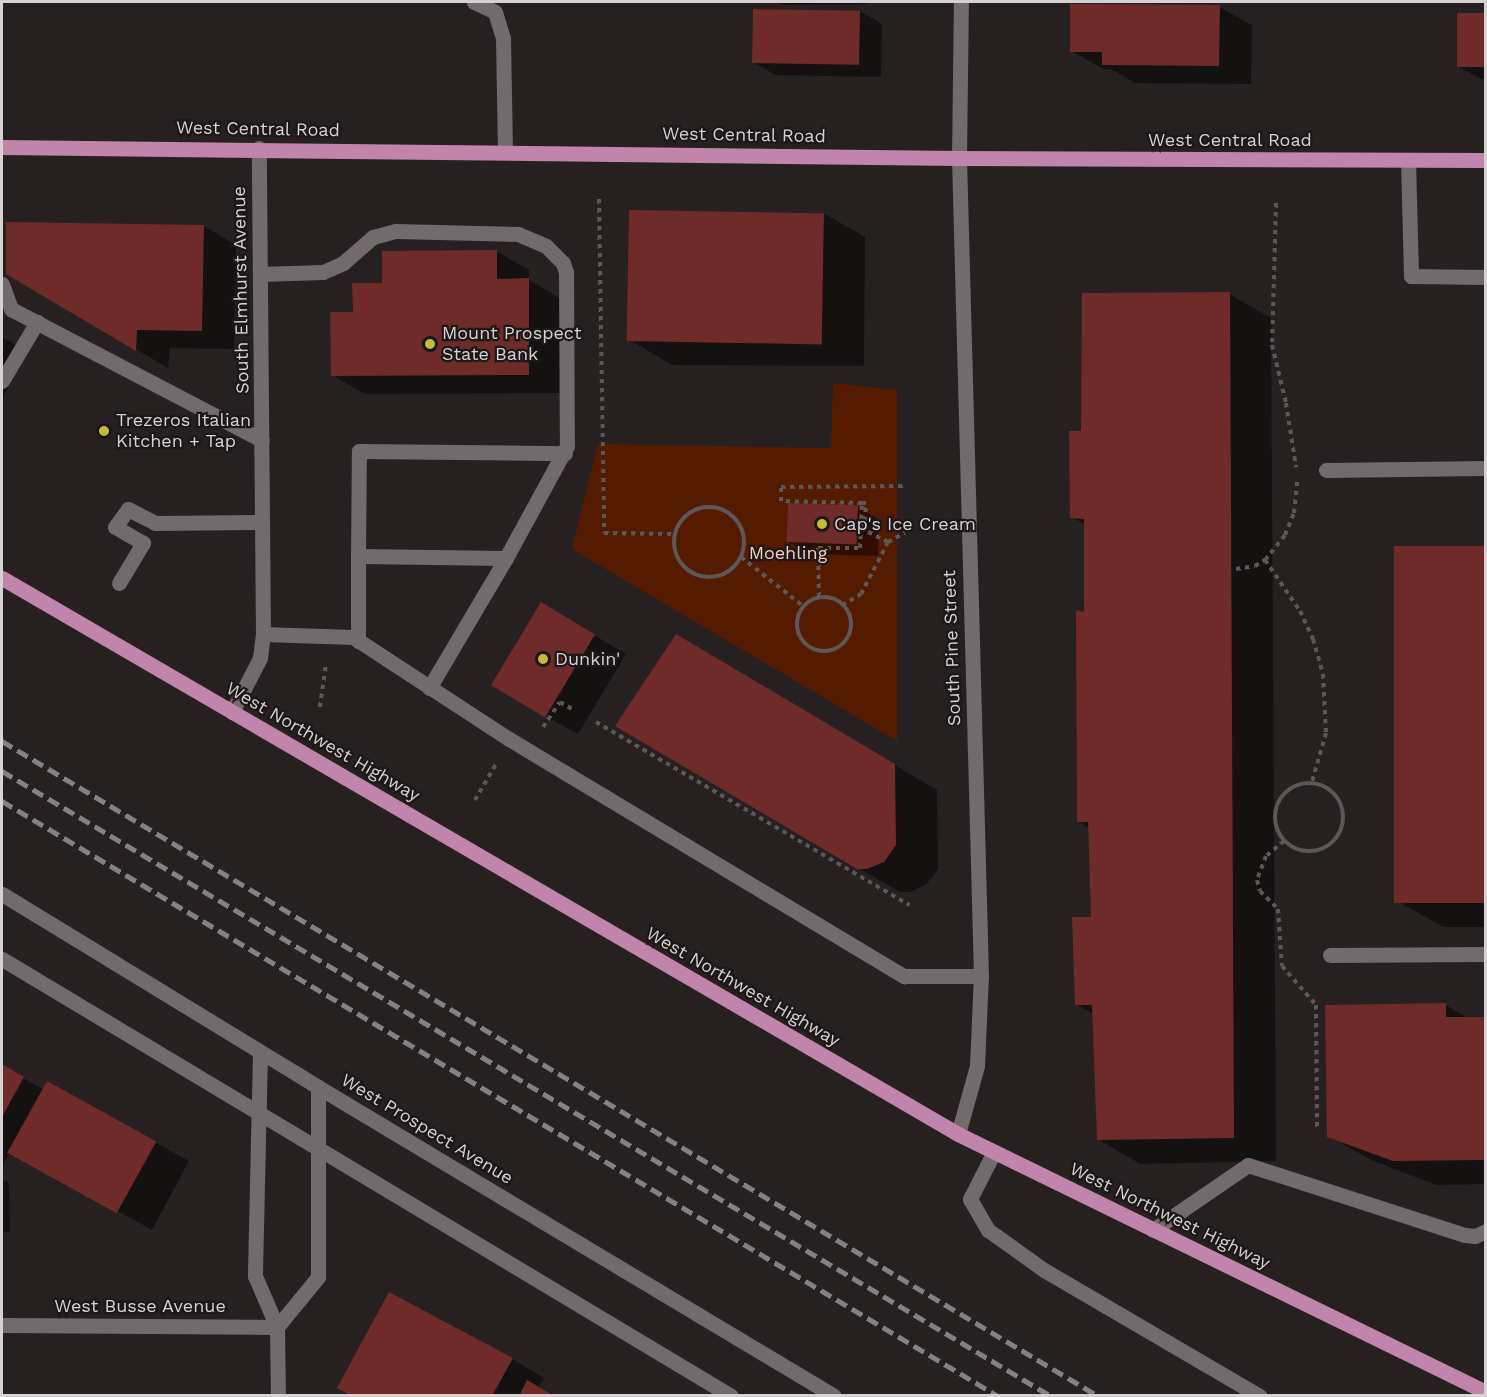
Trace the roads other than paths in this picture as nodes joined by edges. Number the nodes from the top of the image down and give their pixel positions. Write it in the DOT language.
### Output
graph roads {
  1 [pos="474,2"];
  2 [pos="961,2"];
  3 [pos="2,147"];
  4 [pos="259,148"];
  5 [pos="505,152"];
  6 [pos="959,158"];
  7 [pos="1408,160"];
  8 [pos="1485,160"];
  9 [pos="260,274"];
  10 [pos="1485,277"];
  11 [pos="2,284"];
  12 [pos="37,322"];
  13 [pos="2,381"];
  14 [pos="262,441"];
  15 [pos="566,449"];
  16 [pos="1485,468"];
  17 [pos="1326,470"];
  18 [pos="262,522"];
  19 [pos="155,523"];
  20 [pos="143,543"];
  21 [pos="358,556"];
  22 [pos="506,558"];
  23 [pos="2,578"];
  24 [pos="119,583"];
  25 [pos="263,634"];
  26 [pos="358,641"];
  27 [pos="429,688"];
  28 [pos="232,712"];
  29 [pos="2,894"];
  30 [pos="1485,954"];
  31 [pos="1330,955"];
  32 [pos="2,960"];
  33 [pos="981,976"];
  34 [pos="260,1052"];
  35 [pos="318,1087"];
  36 [pos="258,1113"];
  37 [pos="958,1134"];
  38 [pos="320,1150"];
  39 [pos="994,1152"];
  40 [pos="1153,1230"];
  41 [pos="1485,1231"];
  42 [pos="2,1325"];
  43 [pos="278,1327"];
  44 [pos="1485,1392"];
  45 [pos="278,1395"];
  46 [pos="731,1395"];
  47 [pos="834,1395"];
  48 [pos="1260,1395"];
  1 -- 5 [label="street"];
  2 -- 6 [label="street, South Pine Street"];
  3 -- 4 [label="main road, West Central Road"];
  4 -- 5 [label="main road, West Central Road"];
  4 -- 9 [label="street, South Elmhurst Avenue"];
  5 -- 6 [label="main road, West Central Road"];
  6 -- 7 [label="main road, West Central Road"];
  6 -- 33 [label="street, South Pine Street"];
  7 -- 8 [label="main road, West Central Road"];
  7 -- 10 [label="street"];
  9 -- 14 [label="street, South Elmhurst Avenue"];
  9 -- 15 [label="street"];
  11 -- 12 [label="street"];
  12 -- 13 [label="street"];
  12 -- 14 [label="street"];
  14 -- 18 [label="street, South Elmhurst Avenue"];
  15 -- 21 [label="street"];
  15 -- 22 [label="street"];
  16 -- 17 [label="street"];
  18 -- 19 [label="street"];
  18 -- 25 [label="street, South Elmhurst Avenue"];
  19 -- 20 [label="street"];
  19 -- 20 [label="street"];
  20 -- 24 [label="street"];
  21 -- 22 [label="street"];
  21 -- 26 [label="street"];
  22 -- 27 [label="street"];
  23 -- 28 [label="main road, West Northwest Highway"];
  25 -- 26 [label="street"];
  25 -- 28 [label="street, South Elmhurst Avenue"];
  26 -- 27 [label="street"];
  27 -- 33 [label="street"];
  28 -- 37 [label="main road, West Northwest Highway"];
  29 -- 34 [label="street, West Prospect Avenue"];
  30 -- 31 [label="street"];
  32 -- 36 [label="street"];
  33 -- 37 [label="street, South Pine Street"];
  34 -- 35 [label="street, West Prospect Avenue"];
  34 -- 36 [label="street"];
  35 -- 38 [label="street"];
  35 -- 47 [label="street, West Prospect Avenue"];
  36 -- 38 [label="street"];
  36 -- 43 [label="street"];
  37 -- 39 [label="main road, West Northwest Highway"];
  38 -- 43 [label="street"];
  38 -- 46 [label="street"];
  39 -- 40 [label="main road, West Northwest Highway"];
  39 -- 48 [label="street"];
  40 -- 41 [label="street"];
  40 -- 44 [label="main road, West Northwest Highway"];
  42 -- 43 [label="street, West Busse Avenue"];
  43 -- 45 [label="street"];
}
